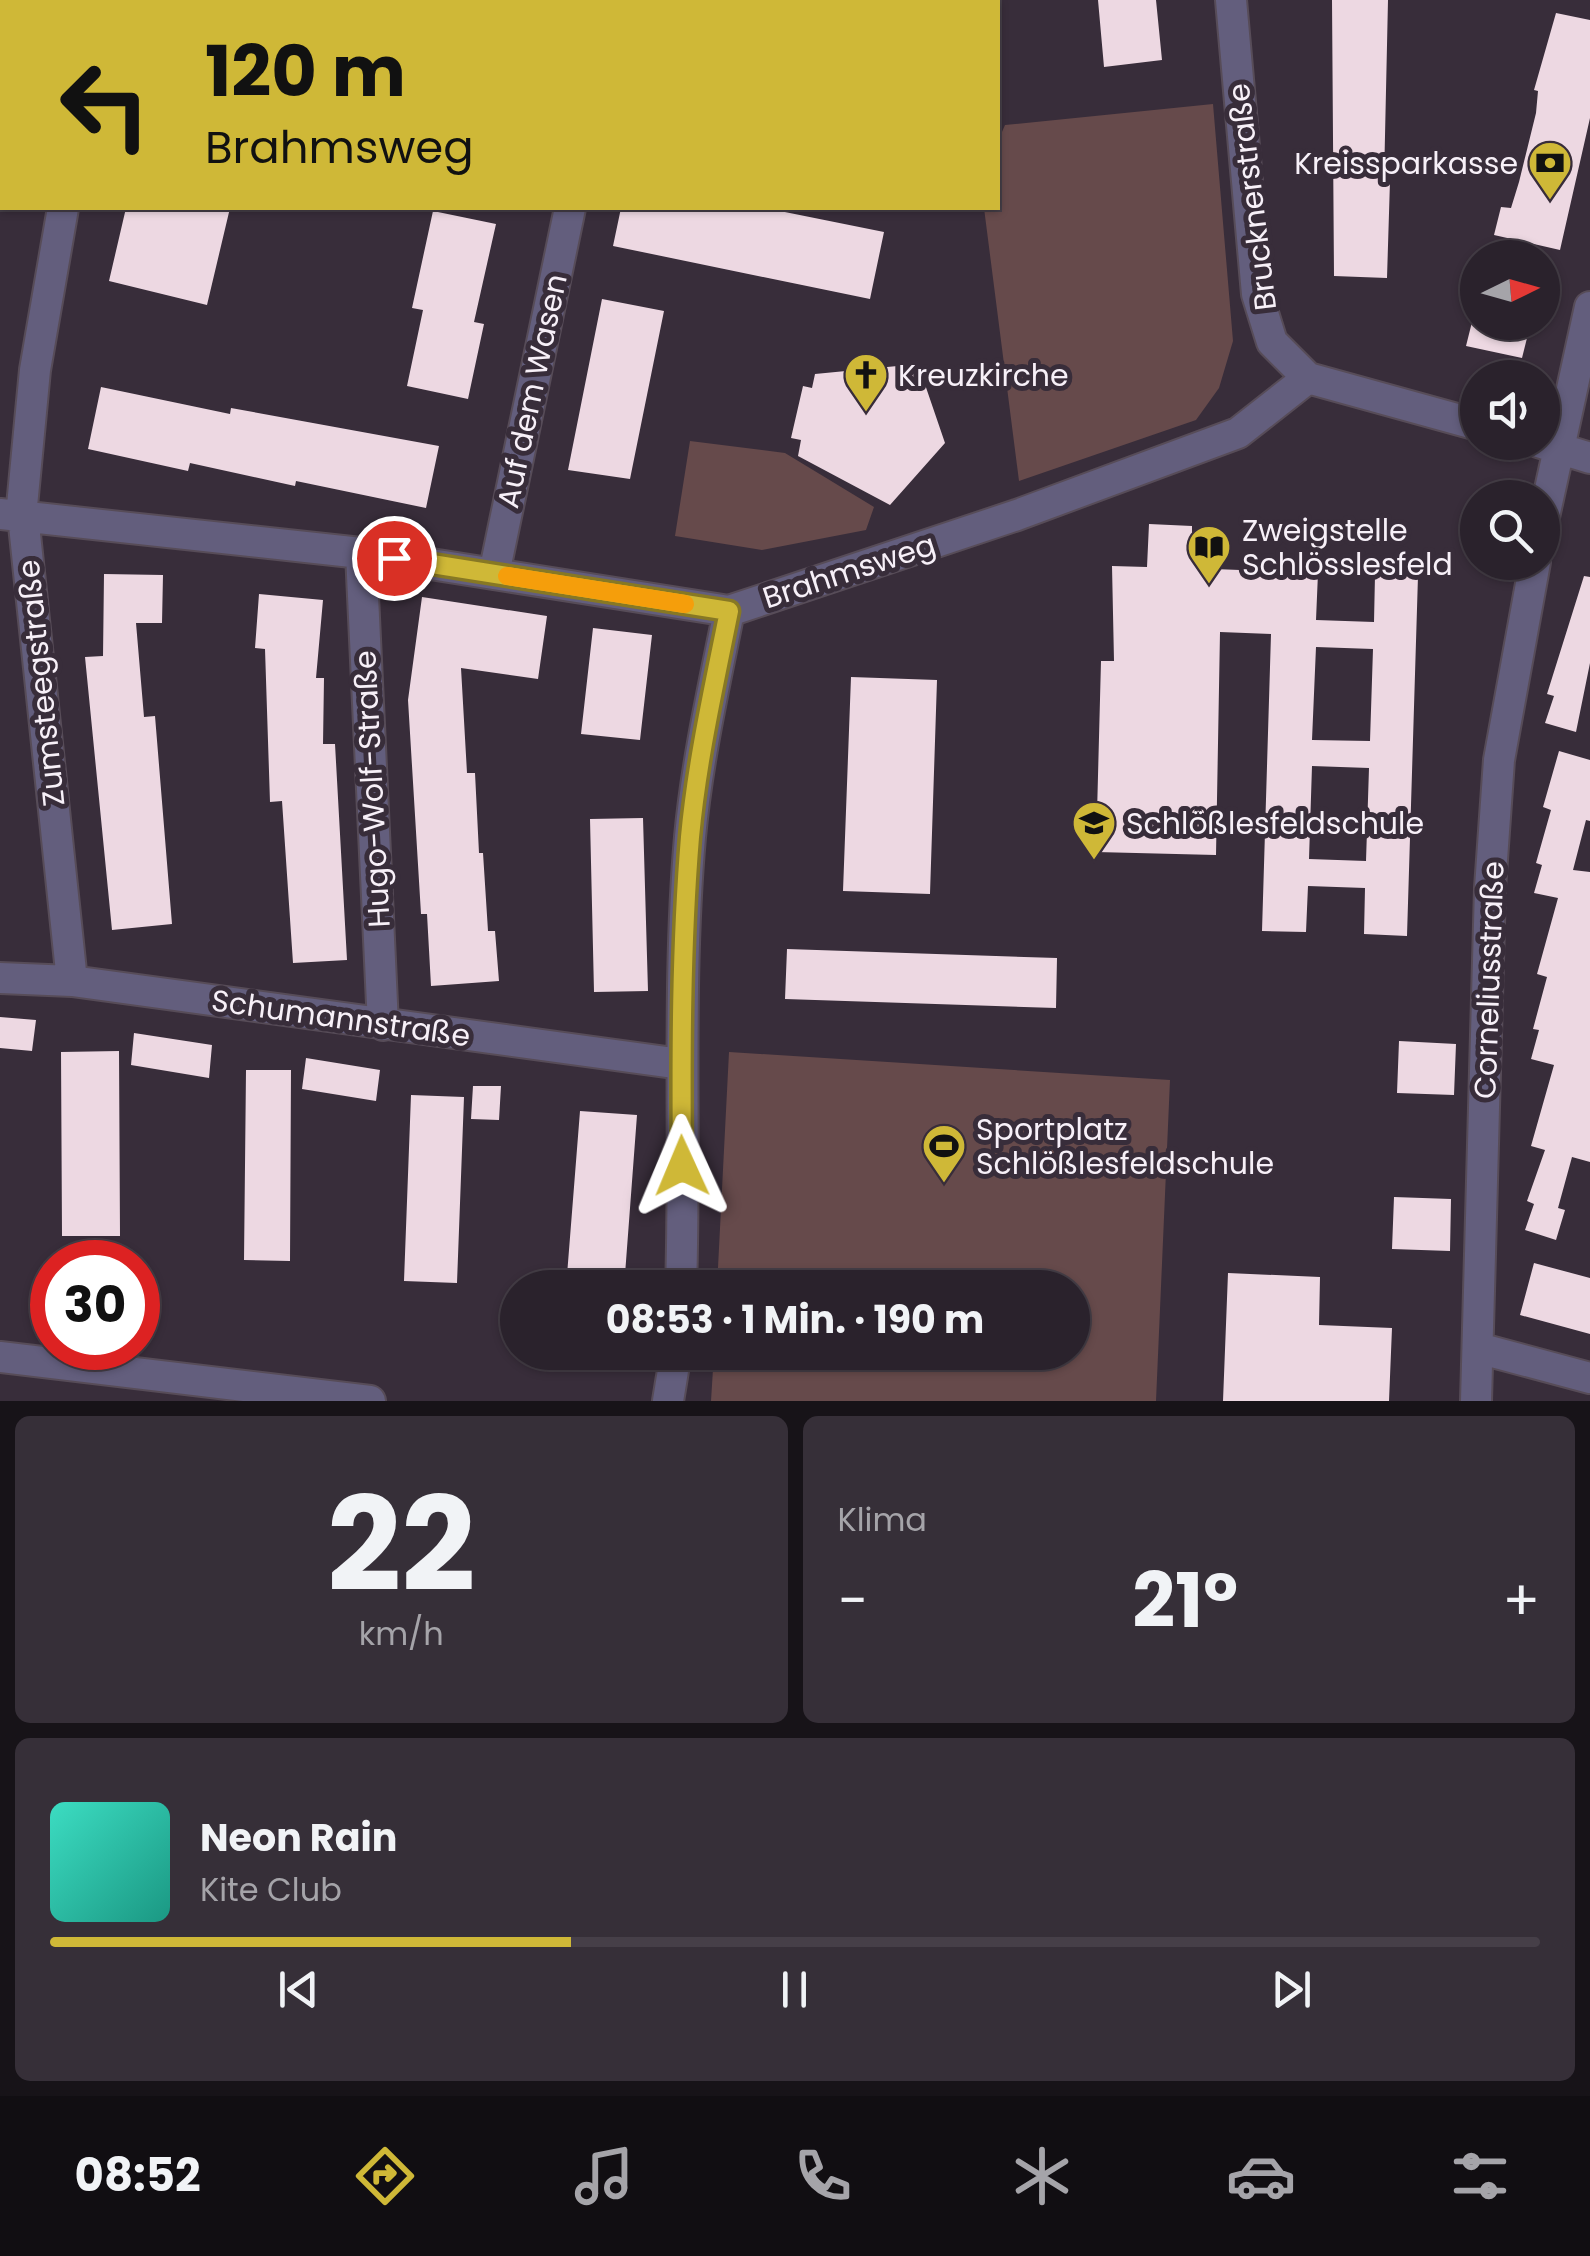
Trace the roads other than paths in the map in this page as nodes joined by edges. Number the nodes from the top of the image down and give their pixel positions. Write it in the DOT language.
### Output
graph roads {
  1 [pos="1231,0"];
  2 [pos="64,210"];
  3 [pos="570,210"];
  4 [pos="1590,307"];
  5 [pos="1308,378"];
  6 [pos="1560,408"];
  7 [pos="1460,421"];
  8 [pos="1560,448"];
  9 [pos="1590,458"];
  10 [pos="12,514"];
  11 [pos="361,553"];
  12 [pos="494,574"];
  13 [pos="1532,580"];
  14 [pos="729,611"];
  15 [pos="0,978"];
  16 [pos="72,980"];
  17 [pos="383,1025"];
  18 [pos="681,1064"];
  19 [pos="681,1270"];
  20 [pos="1478,1348"];
  21 [pos="0,1357"];
  22 [pos="673,1370"];
  23 [pos="1590,1378"];
  24 [pos="256,1394"];
  25 [pos="370,1401"];
  26 [pos="668,1401"];
  27 [pos="1476,1401"];
  1 -- 5 [label="street, Brucknerstraße"];
  2 -- 10 [label="street, Zumsteegstraße"];
  3 -- 12 [label="street, Auf dem Wasen"];
  4 -- 6 [label="street"];
  5 -- 7 [label="street"];
  5 -- 14 [label="street, Brahmsweg"];
  8 -- 9 [label="street"];
  10 -- 11 [label="street, Brahmsweg"];
  10 -- 16 [label="street, Zumsteegstraße"];
  11 -- 12 [label="street, Brahmsweg"];
  11 -- 17 [label="street, Hugo-Wolf-Straße"];
  12 -- 14 [label="street, Brahmsweg"];
  13 -- 20 [label="street, Corneliusstraße"];
  14 -- 18 [label="street"];
  15 -- 16 [label="street, Schumannstraße"];
  16 -- 17 [label="street, Schumannstraße"];
  17 -- 18 [label="street, Schumannstraße"];
  18 -- 19 [label="street"];
  20 -- 23 [label="street"];
  20 -- 27 [label="street, Corneliusstraße"];
  21 -- 24 [label="street"];
  22 -- 26 [label="street"];
  24 -- 25 [label="street"];
}
